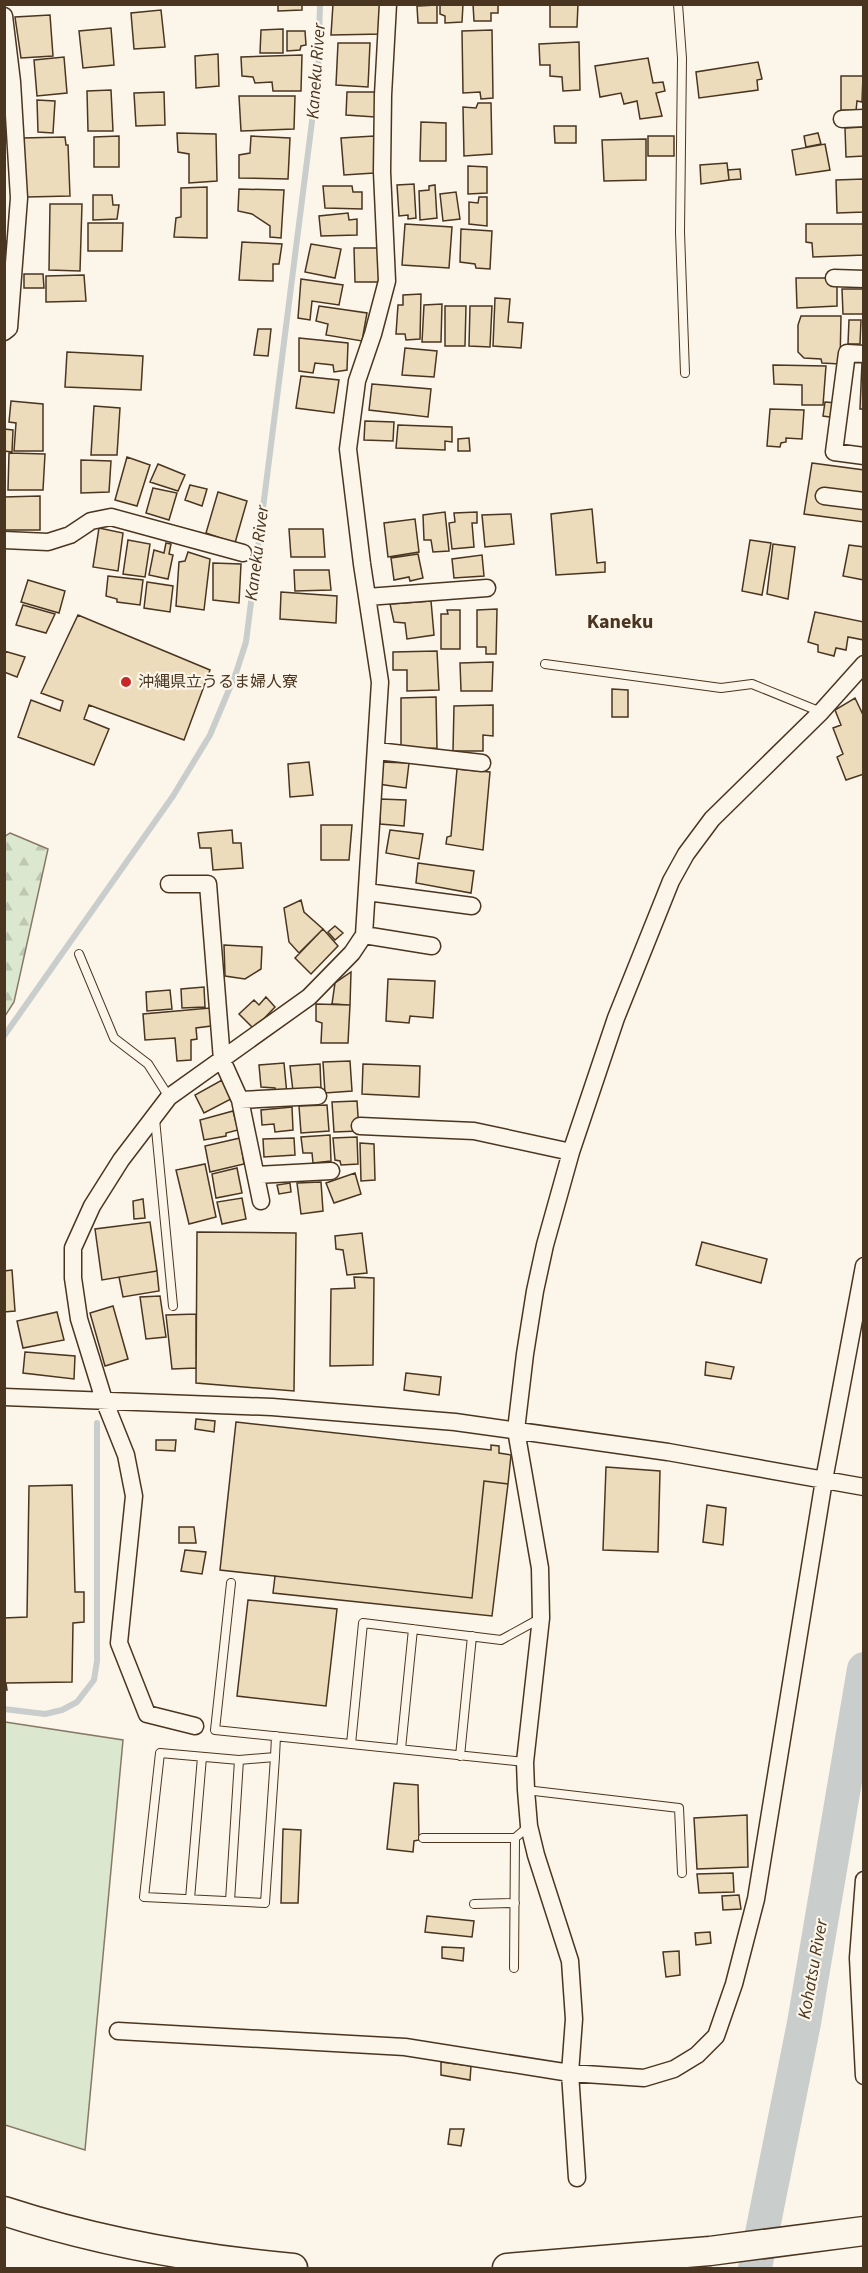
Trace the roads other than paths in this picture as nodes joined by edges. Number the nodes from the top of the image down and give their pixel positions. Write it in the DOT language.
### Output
graph roads {
  1 [pos="388,4"];
  2 [pos="678,4"];
  3 [pos="4,16"];
  4 [pos="864,118"];
  5 [pos="842,119"];
  6 [pos="834,278"];
  7 [pos="864,279"];
  8 [pos="4,332"];
  9 [pos="864,354"];
  10 [pos="684,373"];
  11 [pos="864,456"];
  12 [pos="824,496"];
  13 [pos="864,501"];
  14 [pos="4,540"];
  15 [pos="243,553"];
  16 [pos="487,588"];
  17 [pos="367,597"];
  18 [pos="545,664"];
  19 [pos="864,664"];
  20 [pos="821,712"];
  21 [pos="377,751"];
  22 [pos="482,763"];
  23 [pos="169,884"];
  24 [pos="367,892"];
  25 [pos="472,906"];
  26 [pos="364,935"];
  27 [pos="432,946"];
  28 [pos="80,954"];
  29 [pos="222,1060"];
  30 [pos="318,1096"];
  31 [pos="169,1097"];
  32 [pos="240,1100"];
  33 [pos="155,1116"];
  34 [pos="360,1126"];
  35 [pos="571,1152"];
  36 [pos="331,1171"];
  37 [pos="256,1175"];
  38 [pos="261,1201"];
  39 [pos="864,1266"];
  40 [pos="173,1306"];
  41 [pos="4,1397"];
  42 [pos="104,1400"];
  43 [pos="516,1430"];
  44 [pos="824,1480"];
  45 [pos="864,1487"];
  46 [pos="231,1583"];
  47 [pos="541,1618"];
  48 [pos="413,1629"];
  49 [pos="472,1636"];
  50 [pos="195,1726"];
  51 [pos="215,1730"];
  52 [pos="276,1736"];
  53 [pos="351,1744"];
  54 [pos="401,1749"];
  55 [pos="460,1756"];
  56 [pos="202,1757"];
  57 [pos="275,1757"];
  58 [pos="239,1760"];
  59 [pos="525,1762"];
  60 [pos="526,1790"];
  61 [pos="529,1826"];
  62 [pos="423,1838"];
  63 [pos="515,1838"];
  64 [pos="682,1873"];
  65 [pos="864,1880"];
  66 [pos="190,1899"];
  67 [pos="230,1901"];
  68 [pos="474,1904"];
  69 [pos="515,1904"];
  70 [pos="514,1968"];
  71 [pos="118,2031"];
  72 [pos="570,2073"];
  73 [pos="864,2076"];
  74 [pos="577,2178"];
  75 [pos="4,2211"];
  76 [pos="864,2231"];
  77 [pos="293,2268"];
  78 [pos="507,2268"];
  1 -- 17 [label="street"];
  2 -- 10 [label="lane"];
  3 -- 8 [label="street"];
  4 -- 5 [label="street"];
  6 -- 7 [label="street"];
  9 -- 11 [label="street"];
  12 -- 13 [label="street"];
  14 -- 15 [label="street"];
  16 -- 17 [label="street"];
  17 -- 21 [label="street"];
  18 -- 20 [label="lane"];
  19 -- 20 [label="street"];
  20 -- 35 [label="street"];
  21 -- 22 [label="street"];
  21 -- 24 [label="street"];
  23 -- 29 [label="street"];
  24 -- 25 [label="street"];
  24 -- 26 [label="street"];
  26 -- 27 [label="street"];
  26 -- 29 [label="street"];
  28 -- 31 [label="lane"];
  29 -- 31 [label="street"];
  29 -- 32 [label="street"];
  30 -- 32 [label="street"];
  31 -- 33 [label="street"];
  32 -- 37 [label="street"];
  33 -- 40 [label="lane"];
  33 -- 42 [label="street"];
  34 -- 35 [label="street"];
  35 -- 43 [label="street"];
  36 -- 37 [label="street"];
  37 -- 38 [label="street"];
  39 -- 44 [label="street"];
  41 -- 42 [label="street"];
  42 -- 43 [label="street"];
  42 -- 50 [label="street"];
  43 -- 44 [label="street"];
  43 -- 47 [label="street"];
  44 -- 45 [label="street"];
  44 -- 72 [label="street"];
  46 -- 51 [label="lane"];
  47 -- 49 [label="lane"];
  47 -- 59 [label="street"];
  48 -- 49 [label="lane"];
  48 -- 53 [label="lane"];
  48 -- 54 [label="lane"];
  49 -- 55 [label="lane"];
  50 -- 51 [label="lane"];
  51 -- 52 [label="lane"];
  52 -- 53 [label="lane"];
  52 -- 57 [label="lane"];
  53 -- 54 [label="lane"];
  54 -- 55 [label="lane"];
  55 -- 59 [label="lane"];
  56 -- 58 [label="lane"];
  56 -- 66 [label="lane"];
  56 -- 66 [label="lane"];
  57 -- 58 [label="lane"];
  57 -- 67 [label="lane"];
  58 -- 67 [label="lane"];
  59 -- 60 [label="street"];
  60 -- 61 [label="street"];
  60 -- 64 [label="lane"];
  61 -- 63 [label="lane"];
  61 -- 72 [label="street"];
  62 -- 63 [label="lane"];
  63 -- 69 [label="lane"];
  65 -- 73 [label="street"];
  66 -- 67 [label="lane"];
  68 -- 69 [label="lane"];
  69 -- 70 [label="lane"];
  71 -- 72 [label="street"];
  72 -- 74 [label="street"];
  75 -- 77 [label="highway"];
  76 -- 78 [label="highway"];
}
